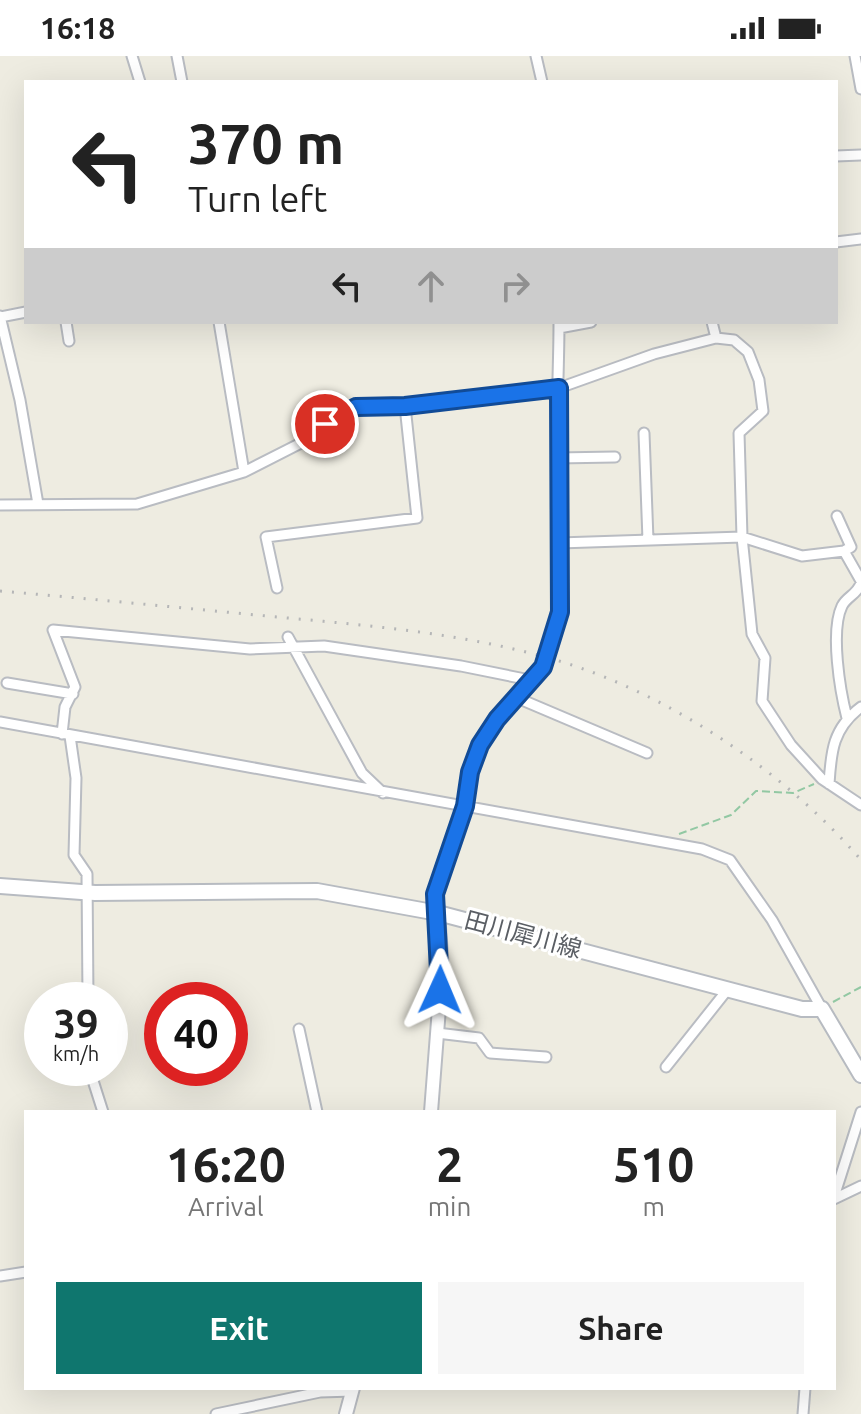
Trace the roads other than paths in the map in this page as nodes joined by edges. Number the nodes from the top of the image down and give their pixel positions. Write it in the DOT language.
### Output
graph roads {
  1 [pos="132,56"];
  2 [pos="177,56"];
  3 [pos="536,56"];
  4 [pos="855,56"];
  5 [pos="139,80"];
  6 [pos="182,80"];
  7 [pos="542,80"];
  8 [pos="861,89"];
  9 [pos="861,155"];
  10 [pos="838,156"];
  11 [pos="861,239"];
  12 [pos="838,242"];
  13 [pos="24,312"];
  14 [pos="0,316"];
  15 [pos="66,324"];
  16 [pos="219,324"];
  17 [pos="712,324"];
  18 [pos="559,325"];
  19 [pos="716,338"];
  20 [pos="69,341"];
  21 [pos="559,388"];
  22 [pos="405,406"];
  23 [pos="644,433"];
  24 [pos="615,457"];
  25 [pos="557,458"];
  26 [pos="244,472"];
  27 [pos="38,504"];
  28 [pos="0,505"];
  29 [pos="837,516"];
  30 [pos="742,537"];
  31 [pos="648,540"];
  32 [pos="559,543"];
  33 [pos="844,551"];
  34 [pos="860,587"];
  35 [pos="277,588"];
  36 [pos="288,637"];
  37 [pos="291,648"];
  38 [pos="530,680"];
  39 [pos="7,683"];
  40 [pos="73,694"];
  41 [pos="515,697"];
  42 [pos="861,707"];
  43 [pos="847,718"];
  44 [pos="0,722"];
  45 [pos="66,735"];
  46 [pos="647,753"];
  47 [pos="826,782"];
  48 [pos="383,793"];
  49 [pos="861,805"];
  50 [pos="465,806"];
  51 [pos="0,886"];
  52 [pos="86,893"];
  53 [pos="438,913"];
  54 [pos="88,982"];
  55 [pos="728,989"];
  56 [pos="822,1009"];
  57 [pos="299,1029"];
  58 [pos="437,1033"];
  59 [pos="546,1057"];
  60 [pos="666,1067"];
  61 [pos="861,1075"];
  62 [pos="95,1086"];
  63 [pos="102,1110"];
  64 [pos="317,1110"];
  65 [pos="431,1110"];
  66 [pos="861,1112"];
  67 [pos="861,1186"];
  68 [pos="836,1192"];
  69 [pos="836,1197"];
  70 [pos="24,1272"];
  71 [pos="0,1276"];
  72 [pos="342,1390"];
  73 [pos="353,1390"];
  74 [pos="805,1390"];
  75 [pos="216,1414"];
  76 [pos="346,1414"];
  77 [pos="803,1414"];
  1 -- 5 [label="street"];
  2 -- 6 [label="street"];
  3 -- 7 [label="street"];
  4 -- 8 [label="street"];
  9 -- 10 [label="street"];
  11 -- 12 [label="street"];
  13 -- 14 [label="street"];
  14 -- 27 [label="street"];
  15 -- 20 [label="street"];
  16 -- 26 [label="street"];
  17 -- 19 [label="street"];
  18 -- 21 [label="street"];
  19 -- 21 [label="street"];
  19 -- 30 [label="street"];
  21 -- 22 [label="street"];
  21 -- 25 [label="street"];
  22 -- 26 [label="street"];
  22 -- 35 [label="street"];
  23 -- 31 [label="street"];
  24 -- 25 [label="street"];
  25 -- 32 [label="street"];
  26 -- 27 [label="street"];
  27 -- 28 [label="street"];
  29 -- 33 [label="street"];
  30 -- 31 [label="street"];
  30 -- 33 [label="street"];
  30 -- 47 [label="street"];
  31 -- 32 [label="street"];
  32 -- 38 [label="street"];
  33 -- 34 [label="street"];
  34 -- 43 [label="street"];
  36 -- 37 [label="street"];
  37 -- 38 [label="street"];
  37 -- 40 [label="street"];
  37 -- 48 [label="street"];
  38 -- 41 [label="street"];
  39 -- 40 [label="street"];
  40 -- 45 [label="street"];
  41 -- 46 [label="street"];
  41 -- 50 [label="street"];
  42 -- 43 [label="street"];
  43 -- 47 [label="street"];
  44 -- 45 [label="street"];
  45 -- 48 [label="street"];
  45 -- 52 [label="street"];
  47 -- 49 [label="street"];
  48 -- 50 [label="street"];
  50 -- 53 [label="street"];
  50 -- 56 [label="street"];
  51 -- 52 [label="main road, 田川犀川線"];
  52 -- 53 [label="main road, 田川犀川線"];
  52 -- 54 [label="street"];
  53 -- 55 [label="main road, 田川犀川線"];
  53 -- 58 [label="street"];
  55 -- 56 [label="main road, 田川犀川線"];
  55 -- 60 [label="street"];
  56 -- 61 [label="main road"];
  57 -- 64 [label="street"];
  58 -- 59 [label="street"];
  58 -- 65 [label="street"];
  62 -- 63 [label="street"];
  66 -- 68 [label="street"];
  67 -- 69 [label="street"];
  70 -- 71 [label="street"];
  72 -- 75 [label="street"];
  73 -- 76 [label="street"];
  74 -- 77 [label="street"];
}
